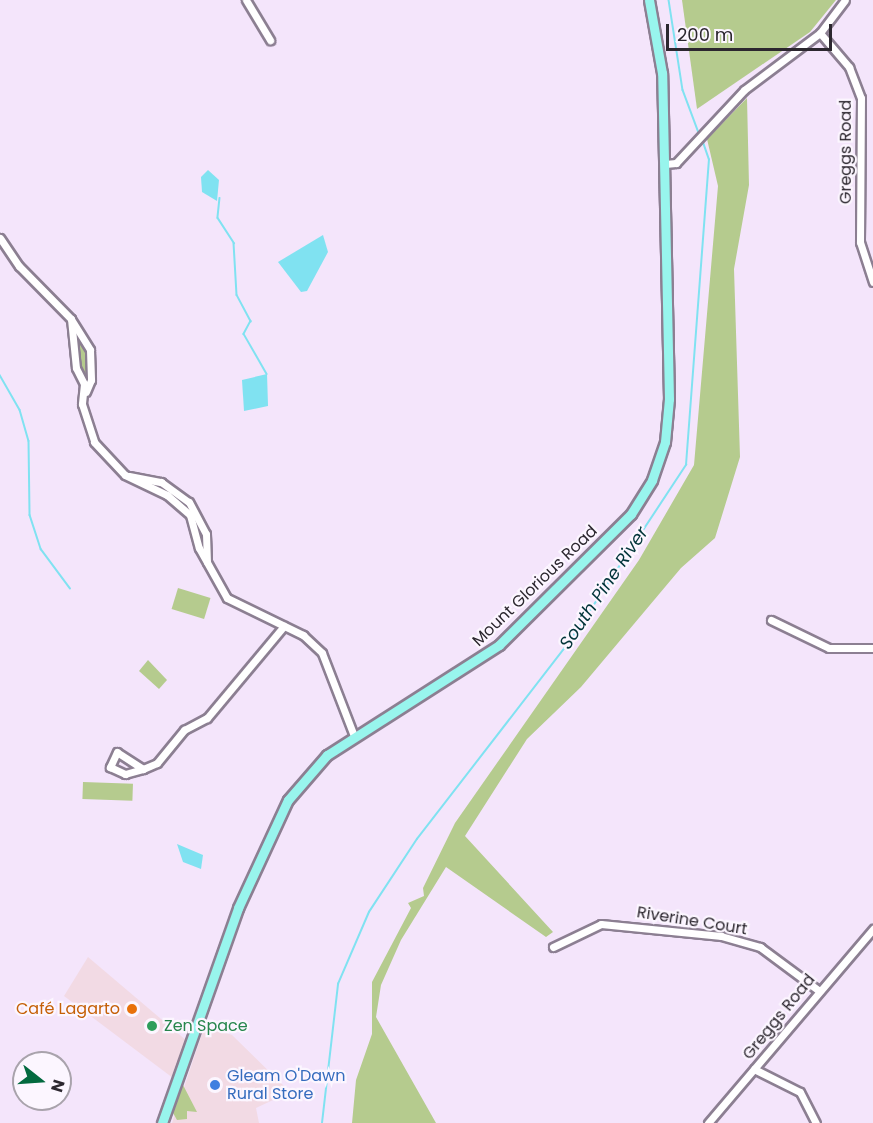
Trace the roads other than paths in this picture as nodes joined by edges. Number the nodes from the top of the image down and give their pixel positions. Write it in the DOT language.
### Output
graph roads {
  1 [pos="246,0"];
  2 [pos="649,0"];
  3 [pos="845,0"];
  4 [pos="820,33"];
  5 [pos="270,40"];
  6 [pos="665,165"];
  7 [pos="0,237"];
  8 [pos="873,282"];
  9 [pos="71,319"];
  10 [pos="83,394"];
  11 [pos="125,475"];
  12 [pos="179,493"];
  13 [pos="174,500"];
  14 [pos="207,562"];
  15 [pos="771,620"];
  16 [pos="284,626"];
  17 [pos="873,648"];
  18 [pos="354,736"];
  19 [pos="143,769"];
  20 [pos="872,932"];
  21 [pos="553,947"];
  22 [pos="818,990"];
  23 [pos="754,1069"];
  24 [pos="162,1123"];
  25 [pos="708,1123"];
  26 [pos="816,1123"];
  1 -- 5 [label="street"];
  2 -- 6 [label="main road, Mount Glorious Road"];
  3 -- 4 [label="street"];
  4 -- 6 [label="street"];
  4 -- 8 [label="street, Greggs Road"];
  6 -- 18 [label="main road, Mount Glorious Road"];
  7 -- 9 [label="street"];
  9 -- 10 [label="street"];
  9 -- 10 [label="street"];
  10 -- 11 [label="street"];
  11 -- 12 [label="street"];
  11 -- 13 [label="street"];
  12 -- 13 [label="street"];
  12 -- 14 [label="street"];
  13 -- 14 [label="street"];
  14 -- 16 [label="street"];
  15 -- 17 [label="street"];
  16 -- 18 [label="street"];
  16 -- 19 [label="street"];
  18 -- 24 [label="main road, Mount Glorious Road"];
  19 -- 19 [label="street"];
  20 -- 22 [label="street, Greggs Road"];
  21 -- 22 [label="street, Riverine Court"];
  22 -- 23 [label="street, Greggs Road"];
  23 -- 25 [label="street, Greggs Road"];
  23 -- 26 [label="street"];
}
